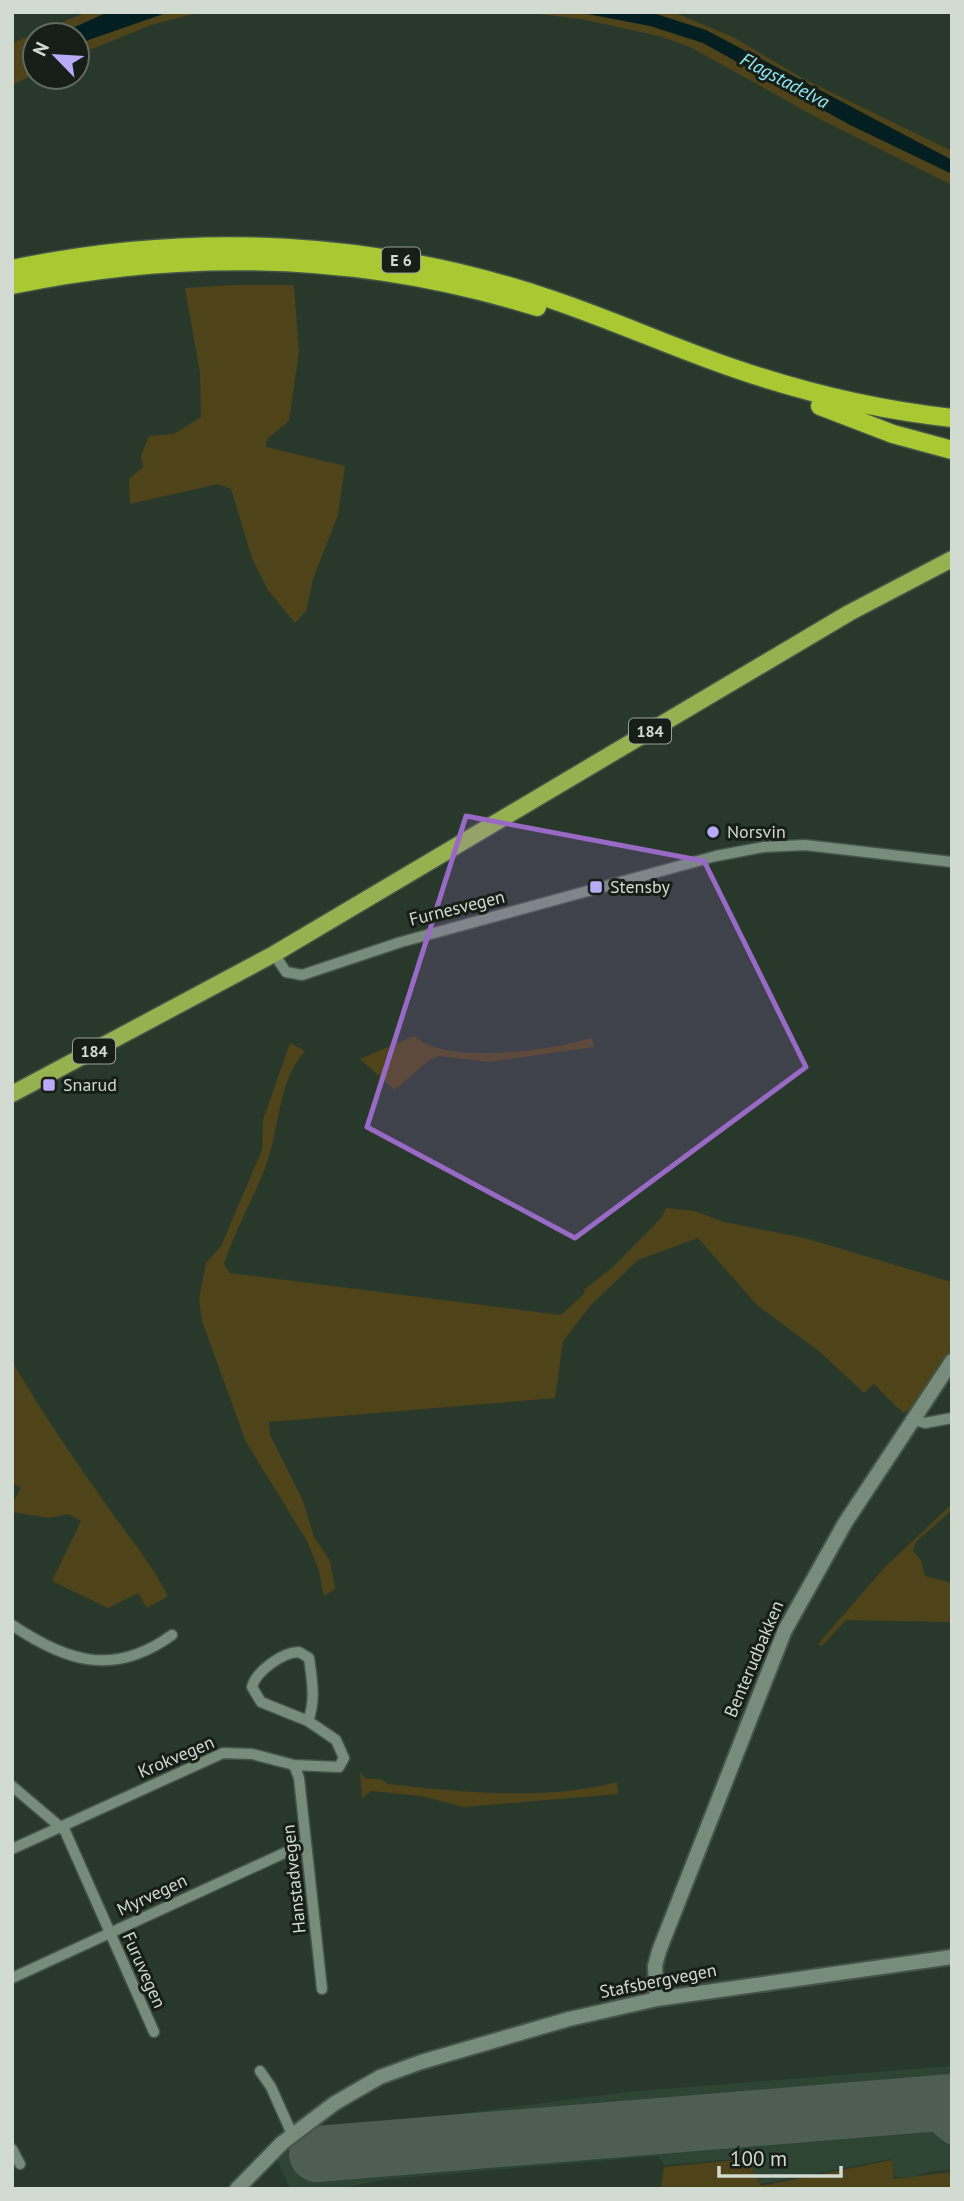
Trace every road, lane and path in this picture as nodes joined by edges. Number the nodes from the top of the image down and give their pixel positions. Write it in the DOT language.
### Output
graph roads {
  1 [pos="12,269"];
  2 [pos="12,285"];
  3 [pos="820,406"];
  4 [pos="952,418"];
  5 [pos="952,430"];
  6 [pos="952,450"];
  7 [pos="952,559"];
  8 [pos="952,862"];
  9 [pos="274,954"];
  10 [pos="12,1094"];
  11 [pos="952,1361"];
  12 [pos="952,1418"];
  13 [pos="911,1419"];
  14 [pos="12,1625"];
  15 [pos="172,1636"];
  16 [pos="307,1721"];
  17 [pos="295,1765"];
  18 [pos="12,1786"];
  19 [pos="61,1826"];
  20 [pos="306,1843"];
  21 [pos="12,1849"];
  22 [pos="110,1932"];
  23 [pos="952,1957"];
  24 [pos="12,1978"];
  25 [pos="322,1989"];
  26 [pos="657,1999"];
  27 [pos="155,2032"];
  28 [pos="260,2071"];
  29 [pos="292,2134"];
  30 [pos="12,2149"];
  31 [pos="20,2164"];
  32 [pos="237,2189"];
  1 -- 4 [label="highway, E 6"];
  2 -- 3 [label="highway, E 6"];
  3 -- 5 [label="highway, E 6"];
  3 -- 6 [label="highway, E 6"];
  7 -- 9 [label="main road, 184"];
  8 -- 9 [label="street, Furnesvegen"];
  9 -- 10 [label="main road, 184"];
  11 -- 13 [label="main road, Benterudbakken"];
  12 -- 13 [label="street"];
  13 -- 26 [label="main road, Benterudbakken"];
  14 -- 15 [label="street"];
  16 -- 16 [label="street, Krokvegen"];
  16 -- 17 [label="street, Krokvegen"];
  17 -- 19 [label="street, Krokvegen"];
  17 -- 20 [label="street, Hanstadvegen"];
  18 -- 19 [label="street, Furuvegen"];
  19 -- 21 [label="street, Krokvegen"];
  19 -- 22 [label="street, Furuvegen"];
  20 -- 22 [label="street, Myrvegen"];
  20 -- 25 [label="street, Hanstadvegen"];
  22 -- 24 [label="street, Myrvegen"];
  22 -- 27 [label="street, Furuvegen"];
  23 -- 26 [label="main road, Stafsbergvegen"];
  26 -- 29 [label="main road, Stafsbergvegen"];
  28 -- 29 [label="street"];
  29 -- 32 [label="main road, Stafsbergvegen"];
  30 -- 31 [label="street"];
}
